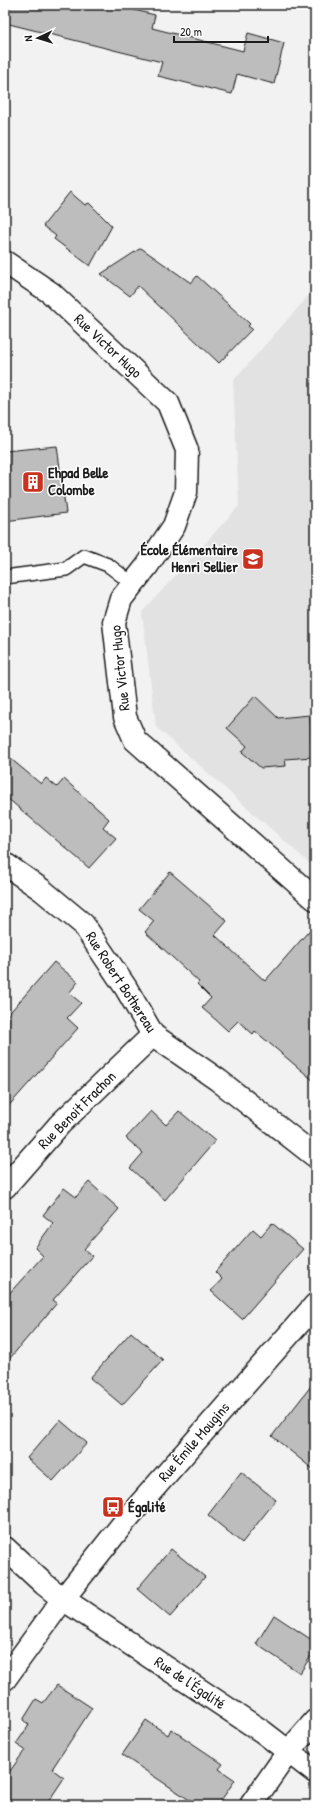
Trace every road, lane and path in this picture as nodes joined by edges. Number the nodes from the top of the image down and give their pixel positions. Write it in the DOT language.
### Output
graph roads {
  1 [pos="5,262"];
  2 [pos="5,576"];
  3 [pos="133,584"];
  4 [pos="5,864"];
  5 [pos="315,899"];
  6 [pos="153,1035"];
  7 [pos="315,1156"];
  8 [pos="5,1187"];
  9 [pos="315,1305"];
  10 [pos="5,1548"];
  11 [pos="63,1599"];
  12 [pos="5,1679"];
  13 [pos="315,1721"];
  14 [pos="288,1752"];
  15 [pos="315,1772"];
  16 [pos="251,1805"];
  1 -- 3 [label="street, Rue Victor Hugo"];
  2 -- 3 [label="lane"];
  3 -- 5 [label="street, Rue Victor Hugo"];
  4 -- 6 [label="street, Rue Robert Bothereau"];
  6 -- 7 [label="street, Rue Robert Bothereau"];
  6 -- 8 [label="street, Rue Benoit Frachon"];
  9 -- 11 [label="street, Rue Émile Mougins"];
  10 -- 11 [label="street, Rue de l'Égalité"];
  11 -- 12 [label="street, Rue Émile Mougins"];
  11 -- 14 [label="street, Rue de l'Égalité"];
  13 -- 14 [label="street"];
  14 -- 15 [label="street, Rue de l'Égalité"];
  14 -- 16 [label="street"];
}
